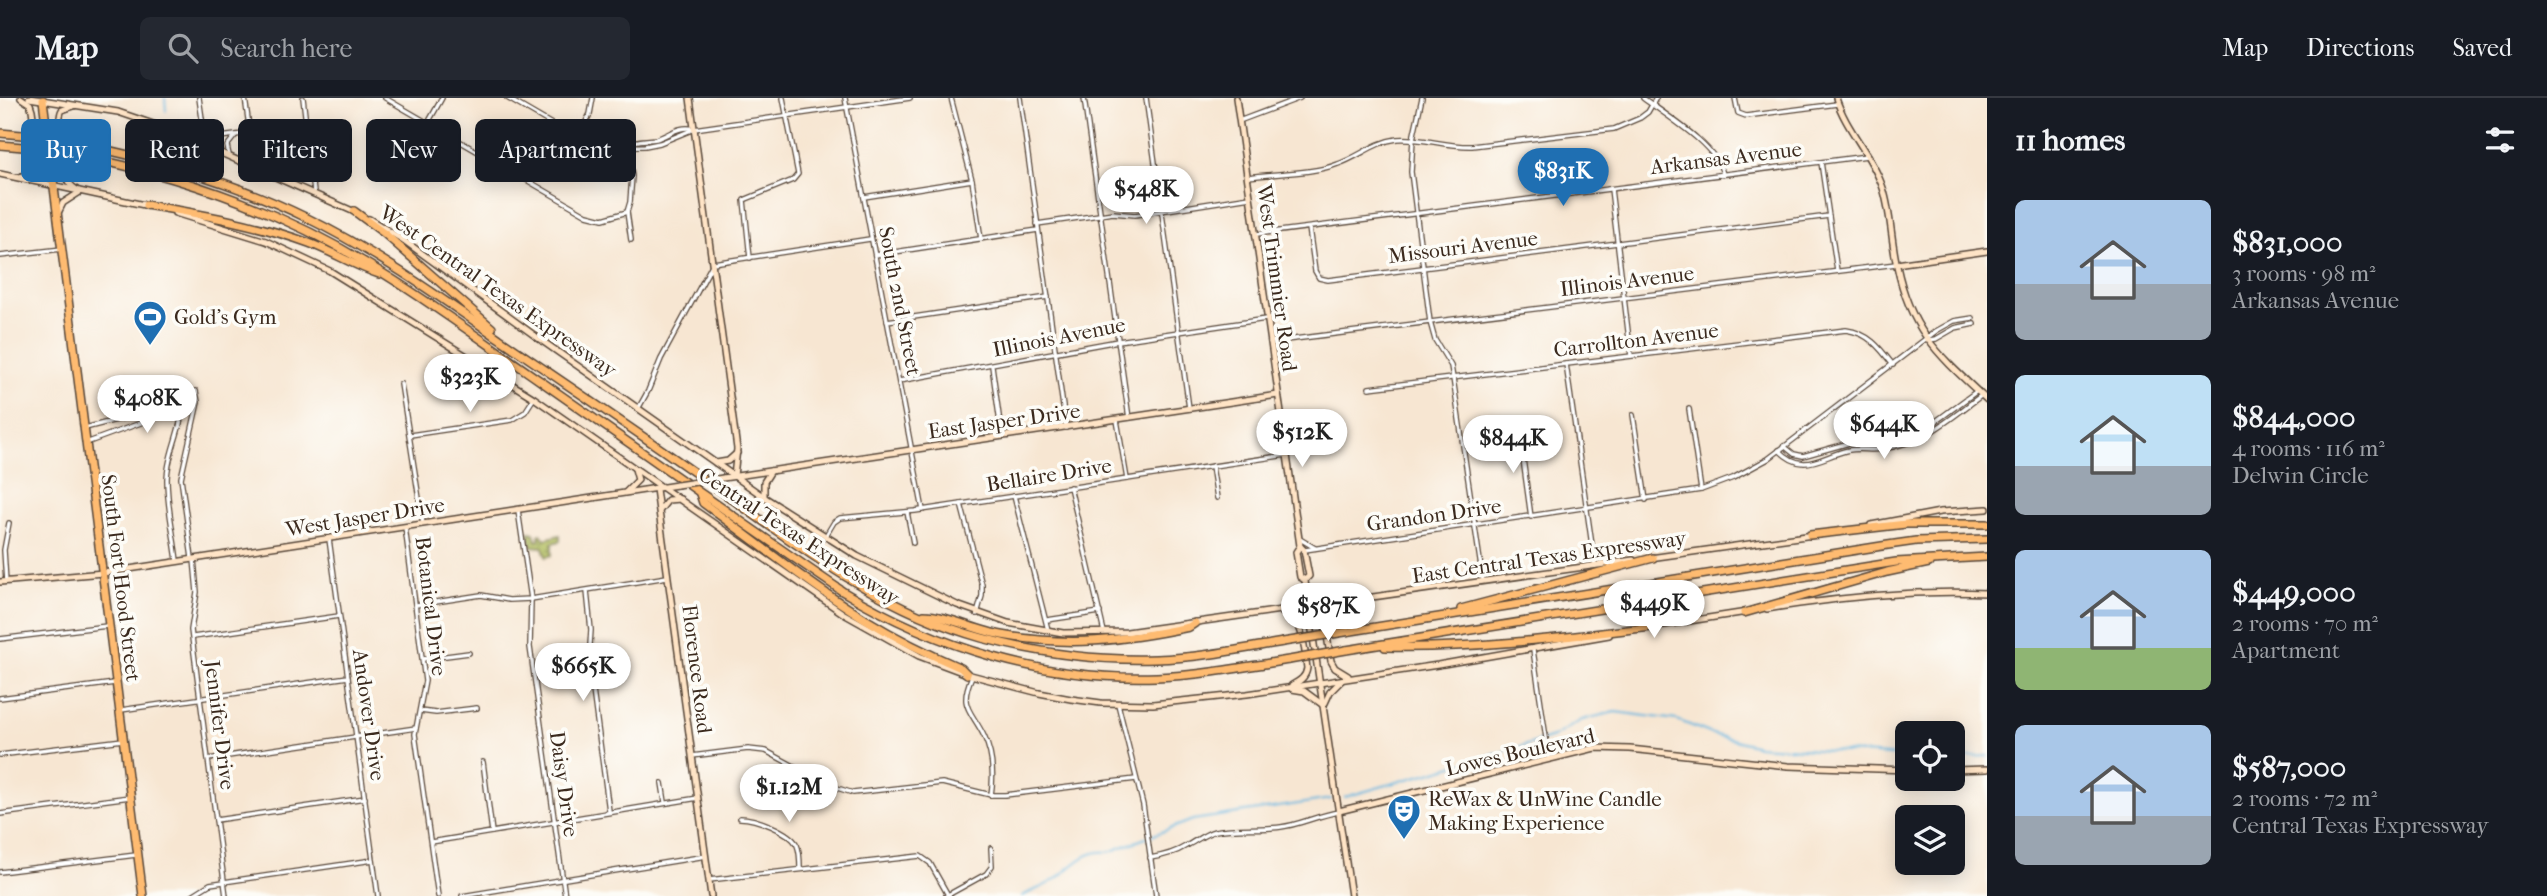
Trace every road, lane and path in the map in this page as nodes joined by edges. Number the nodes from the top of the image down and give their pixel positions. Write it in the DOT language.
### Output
graph roads {
  1 [pos="21,98"];
  2 [pos="29,98"];
  3 [pos="199,98"];
  4 [pos="245,98"];
  5 [pos="303,98"];
  6 [pos="385,98"];
  7 [pos="442,98"];
  8 [pos="593,98"];
  9 [pos="690,98"];
  10 [pos="783,98"];
  11 [pos="845,98"];
  12 [pos="910,98"];
  13 [pos="951,98"];
  14 [pos="1020,98"];
  15 [pos="1084,98"];
  16 [pos="1146,98"];
  17 [pos="1236,98"];
  18 [pos="1300,98"];
  19 [pos="1422,98"];
  20 [pos="1643,98"];
  21 [pos="1656,98"];
  22 [pos="1735,98"];
  23 [pos="43,99"];
  24 [pos="510,99"];
  25 [pos="1836,101"];
  26 [pos="80,105"];
  27 [pos="1653,105"];
  28 [pos="847,107"];
  29 [pos="787,116"];
  30 [pos="137,119"];
  31 [pos="202,119"];
  32 [pos="248,119"];
  33 [pos="304,119"];
  34 [pos="421,119"];
  35 [pos="430,119"];
  36 [pos="544,119"];
  37 [pos="587,119"];
  38 [pos="1239,121"];
  39 [pos="694,129"];
  40 [pos="0,133"];
  41 [pos="236,135"];
  42 [pos="224,138"];
  43 [pos="658,138"];
  44 [pos="1413,139"];
  45 [pos="461,142"];
  46 [pos="636,142"];
  47 [pos="660,144"];
  48 [pos="0,145"];
  49 [pos="636,147"];
  50 [pos="224,152"];
  51 [pos="229,155"];
  52 [pos="1869,156"];
  53 [pos="1821,162"];
  54 [pos="0,174"];
  55 [pos="1723,174"];
  56 [pos="16,177"];
  57 [pos="1247,177"];
  58 [pos="972,180"];
  59 [pos="313,182"];
  60 [pos="631,182"];
  61 [pos="54,186"];
  62 [pos="1611,189"];
  63 [pos="80,192"];
  64 [pos="314,192"];
  65 [pos="864,197"];
  66 [pos="1250,197"];
  67 [pos="146,205"];
  68 [pos="354,211"];
  69 [pos="1161,211"];
  70 [pos="627,212"];
  71 [pos="57,214"];
  72 [pos="1416,214"];
  73 [pos="1101,215"];
  74 [pos="1829,216"];
  75 [pos="1037,223"];
  76 [pos="1309,228"];
  77 [pos="1038,230"];
  78 [pos="1254,234"];
  79 [pos="871,239"];
  80 [pos="981,239"];
  81 [pos="631,240"];
  82 [pos="1618,243"];
  83 [pos="62,249"];
  84 [pos="1987,251"];
  85 [pos="875,255"];
  86 [pos="0,256"];
  87 [pos="750,257"];
  88 [pos="713,263"];
  89 [pos="1896,264"];
  90 [pos="1423,268"];
  91 [pos="1837,271"];
  92 [pos="391,278"];
  93 [pos="1048,297"];
  94 [pos="1624,297"];
  95 [pos="1973,318"];
  96 [pos="1266,319"];
  97 [pos="887,321"];
  98 [pos="1430,321"];
  99 [pos="1974,324"];
  100 [pos="1178,332"];
  101 [pos="1927,340"];
  102 [pos="505,341"];
  103 [pos="1118,341"];
  104 [pos="1270,342"];
  105 [pos="1055,352"];
  106 [pos="1631,356"];
  107 [pos="1566,364"];
  108 [pos="1894,365"];
  109 [pos="992,366"];
  110 [pos="1453,378"];
  111 [pos="899,381"];
  112 [pos="401,384"];
  113 [pos="1369,388"];
  114 [pos="181,395"];
  115 [pos="1278,395"];
  116 [pos="1982,395"];
  117 [pos="534,398"];
  118 [pos="198,402"];
  119 [pos="1956,406"];
  120 [pos="184,407"];
  121 [pos="638,408"];
  122 [pos="1189,409"];
  123 [pos="1689,409"];
  124 [pos="1960,411"];
  125 [pos="1633,415"];
  126 [pos="1129,418"];
  127 [pos="1117,420"];
  128 [pos="85,428"];
  129 [pos="1066,428"];
  130 [pos="1519,430"];
  131 [pos="410,435"];
  132 [pos="1909,436"];
  133 [pos="1002,437"];
  134 [pos="1885,442"];
  135 [pos="86,443"];
  136 [pos="1910,443"];
  137 [pos="1784,446"];
  138 [pos="1888,448"];
  139 [pos="1834,449"];
  140 [pos="912,450"];
  141 [pos="1779,450"];
  142 [pos="737,453"];
  143 [pos="1286,455"];
  144 [pos="1810,455"];
  145 [pos="1837,455"];
  146 [pos="1811,462"];
  147 [pos="716,463"];
  148 [pos="633,466"];
  149 [pos="1212,466"];
  150 [pos="771,471"];
  151 [pos="734,476"];
  152 [pos="1127,479"];
  153 [pos="1070,487"];
  154 [pos="664,488"];
  155 [pos="656,489"];
  156 [pos="1701,490"];
  157 [pos="625,493"];
  158 [pos="700,493"];
  159 [pos="1014,496"];
  160 [pos="764,497"];
  161 [pos="1217,498"];
  162 [pos="681,499"];
  163 [pos="1646,500"];
  164 [pos="961,504"];
  165 [pos="1587,509"];
  166 [pos="1987,509"];
  167 [pos="518,510"];
  168 [pos="660,510"];
  169 [pos="923,510"];
  170 [pos="907,512"];
  171 [pos="1531,517"];
  172 [pos="9,523"];
  173 [pos="423,524"];
  174 [pos="1987,524"];
  175 [pos="1475,525"];
  176 [pos="405,527"];
  177 [pos="1810,535"];
  178 [pos="825,537"];
  179 [pos="329,539"];
  180 [pos="1987,539"];
  181 [pos="913,543"];
  182 [pos="1301,545"];
  183 [pos="1317,548"];
  184 [pos="1976,556"];
  185 [pos="1987,556"];
  186 [pos="1653,558"];
  187 [pos="193,559"];
  188 [pos="177,561"];
  189 [pos="1595,566"];
  190 [pos="103,573"];
  191 [pos="669,577"];
  192 [pos="1305,580"];
  193 [pos="1483,581"];
  194 [pos="3,582"];
  195 [pos="1306,590"];
  196 [pos="587,591"];
  197 [pos="1987,593"];
  198 [pos="531,599"];
  199 [pos="1335,603"];
  200 [pos="416,605"];
  201 [pos="1309,607"];
  202 [pos="1285,611"];
  203 [pos="1100,612"];
  204 [pos="1276,612"];
  205 [pos="1744,613"];
  206 [pos="916,614"];
  207 [pos="977,614"];
  208 [pos="339,615"];
  209 [pos="1440,617"];
  210 [pos="1046,620"];
  211 [pos="1195,623"];
  212 [pos="110,626"];
  213 [pos="1659,626"];
  214 [pos="1048,632"];
  215 [pos="1104,634"];
  216 [pos="193,637"];
  217 [pos="0,639"];
  218 [pos="1367,647"];
  219 [pos="1532,650"];
  220 [pos="469,653"];
  221 [pos="423,659"];
  222 [pos="970,675"];
  223 [pos="348,677"];
  224 [pos="1347,678"];
  225 [pos="117,682"];
  226 [pos="1321,682"];
  227 [pos="1286,687"];
  228 [pos="0,698"];
  229 [pos="199,699"];
  230 [pos="1118,704"];
  231 [pos="1324,706"];
  232 [pos="477,708"];
  233 [pos="120,710"];
  234 [pos="420,711"];
  235 [pos="416,728"];
  236 [pos="356,736"];
  237 [pos="124,740"];
  238 [pos="0,755"];
  239 [pos="692,756"];
  240 [pos="208,759"];
  241 [pos="1549,759"];
  242 [pos="483,762"];
  243 [pos="1895,769"];
  244 [pos="1987,769"];
  245 [pos="1965,770"];
  246 [pos="1136,779"];
  247 [pos="662,783"];
  248 [pos="991,795"];
  249 [pos="132,797"];
  250 [pos="365,798"];
  251 [pos="698,798"];
  252 [pos="665,803"];
  253 [pos="1339,811"];
  254 [pos="609,812"];
  255 [pos="0,814"];
  256 [pos="740,818"];
  257 [pos="216,820"];
  258 [pos="554,821"];
  259 [pos="492,832"];
  260 [pos="431,842"];
  261 [pos="991,848"];
  262 [pos="138,854"];
  263 [pos="706,856"];
  264 [pos="1150,858"];
  265 [pos="373,860"];
  266 [pos="800,869"];
  267 [pos="0,872"];
  268 [pos="562,880"];
  269 [pos="709,880"];
  270 [pos="224,881"];
  271 [pos="947,895"];
  272 [pos="1156,895"];
  273 [pos="144,896"];
  274 [pos="191,896"];
  275 [pos="226,896"];
  276 [pos="378,896"];
  277 [pos="438,896"];
  278 [pos="462,896"];
  279 [pos="565,896"];
  280 [pos="711,896"];
  281 [pos="1351,896"];
  1 -- 56 [label="main road"];
  2 -- 23 [label="main road, West Central Texas Expressway"];
  3 -- 31 [label="street"];
  4 -- 32 [label="street"];
  5 -- 33 [label="street"];
  6 -- 34 [label="street"];
  7 -- 35 [label="street"];
  8 -- 37 [label="street"];
  9 -- 39 [label="main road"];
  10 -- 29 [label="street"];
  11 -- 28 [label="street, South 2nd Street"];
  12 -- 28 [label="street"];
  13 -- 58 [label="street"];
  14 -- 75 [label="street"];
  15 -- 73 [label="street"];
  16 -- 69 [label="street"];
  17 -- 38 [label="main road, West Trimmier Road"];
  18 -- 38 [label="street"];
  19 -- 44 [label="street"];
  20 -- 27 [label="street"];
  21 -- 27 [label="street"];
  22 -- 25 [label="street"];
  23 -- 26 [label="main road, West Central Texas Expressway"];
  23 -- 61 [label="highway, South Fort Hood Street"];
  24 -- 36 [label="street"];
  25 -- 52 [label="main road"];
  26 -- 30 [label="main road, West Central Texas Expressway"];
  26 -- 63 [label="main road"];
  27 -- 44 [label="street"];
  27 -- 55 [label="street"];
  28 -- 29 [label="street"];
  28 -- 65 [label="street, South 2nd Street"];
  29 -- 39 [label="street"];
  29 -- 87 [label="street"];
  38 -- 57 [label="main road, West Trimmier Road"];
  39 -- 43 [label="street"];
  39 -- 47 [label="street"];
  39 -- 88 [label="main road"];
  40 -- 102 [label="highway, Central Texas Expressway, bridge"];
  41 -- 42 [label="street"];
  41 -- 51 [label="street"];
  43 -- 46 [label="street"];
  43 -- 47 [label="street"];
  44 -- 57 [label="street"];
  44 -- 72 [label="street"];
  45 -- 70 [label="street"];
  47 -- 49 [label="street"];
  48 -- 92 [label="highway, Central Texas Expressway, bridge"];
  50 -- 51 [label="main road, West Central Texas Expressway"];
  51 -- 64 [label="main road, West Central Texas Expressway"];
  52 -- 53 [label="street, Arkansas Avenue"];
  52 -- 89 [label="main road"];
  53 -- 55 [label="street, Arkansas Avenue"];
  53 -- 74 [label="street"];
  54 -- 56 [label="main road"];
  55 -- 62 [label="street, Arkansas Avenue"];
  56 -- 61 [label="main road"];
  57 -- 66 [label="main road, West Trimmier Road"];
  58 -- 65 [label="street"];
  58 -- 80 [label="street"];
  59 -- 64 [label="street"];
  60 -- 70 [label="street"];
  61 -- 63 [label="main road"];
  61 -- 71 [label="highway, South Fort Hood Street"];
  62 -- 72 [label="street, Arkansas Avenue"];
  62 -- 82 [label="street"];
  63 -- 67 [label="main road"];
  63 -- 71 [label="main road"];
  64 -- 68 [label="main road, West Central Texas Expressway"];
  65 -- 79 [label="street, South 2nd Street"];
  66 -- 69 [label="street"];
  66 -- 78 [label="main road, West Trimmier Road"];
  67 -- 92 [label="highway"];
  67 -- 117 [label="main road"];
  68 -- 102 [label="highway"];
  68 -- 121 [label="main road, West Central Texas Expressway"];
  69 -- 73 [label="street"];
  69 -- 100 [label="street"];
  70 -- 81 [label="street"];
  71 -- 83 [label="highway, South Fort Hood Street"];
  72 -- 76 [label="street, Arkansas Avenue"];
  72 -- 90 [label="street"];
  73 -- 75 [label="street"];
  73 -- 103 [label="street"];
  74 -- 82 [label="street, Missouri Avenue"];
  74 -- 91 [label="street"];
  75 -- 77 [label="street"];
  76 -- 78 [label="street, Arkansas Avenue"];
  76 -- 90 [label="street, Missouri Avenue"];
  77 -- 80 [label="street"];
  77 -- 93 [label="street"];
  78 -- 96 [label="main road, West Trimmier Road"];
  79 -- 85 [label="street, South 2nd Street"];
  79 -- 87 [label="street"];
  80 -- 85 [label="street"];
  82 -- 90 [label="street, Missouri Avenue"];
  82 -- 94 [label="street"];
  83 -- 86 [label="street"];
  83 -- 128 [label="highway, South Fort Hood Street"];
  84 -- 89 [label="main road, Illinois Avenue"];
  85 -- 97 [label="street, South 2nd Street"];
  87 -- 88 [label="street"];
  88 -- 121 [label="street"];
  88 -- 142 [label="main road"];
  89 -- 91 [label="street, Illinois Avenue"];
  89 -- 101 [label="main road"];
  90 -- 98 [label="street"];
  91 -- 94 [label="street, Illinois Avenue"];
  92 -- 158 [label="highway, Central Texas Expressway"];
  93 -- 97 [label="street"];
  93 -- 105 [label="street"];
  94 -- 98 [label="street, Illinois Avenue"];
  94 -- 106 [label="street"];
  95 -- 101 [label="street"];
  96 -- 100 [label="street, Illinois Avenue"];
  96 -- 104 [label="main road, West Trimmier Road"];
  97 -- 111 [label="street, South 2nd Street"];
  98 -- 104 [label="street, Illinois Avenue"];
  98 -- 110 [label="street"];
  99 -- 101 [label="street"];
  100 -- 103 [label="street, Illinois Avenue"];
  100 -- 122 [label="street"];
  101 -- 108 [label="street, Grandon Drive"];
  101 -- 116 [label="main road"];
  102 -- 206 [label="highway, Central Texas Expressway"];
  103 -- 105 [label="street, Illinois Avenue"];
  103 -- 126 [label="street"];
  104 -- 115 [label="main road, West Trimmier Road"];
  105 -- 109 [label="street, Illinois Avenue"];
  105 -- 129 [label="street"];
  106 -- 107 [label="street, Carrollton Avenue"];
  106 -- 108 [label="street, Carrollton Avenue"];
  107 -- 110 [label="street, Carrollton Avenue"];
  107 -- 165 [label="street"];
  108 -- 137 [label="street, Grandon Drive"];
  109 -- 111 [label="street, Illinois Avenue"];
  109 -- 133 [label="street"];
  110 -- 113 [label="street, Carrollton Avenue"];
  110 -- 175 [label="street"];
  111 -- 140 [label="street, South 2nd Street"];
  112 -- 131 [label="street, Botanical Drive"];
  114 -- 118 [label="street, Jennifer Drive"];
  114 -- 120 [label="street"];
  114 -- 128 [label="street"];
  115 -- 122 [label="main road, East Jasper Drive"];
  115 -- 143 [label="main road, West Trimmier Road"];
  116 -- 119 [label="street"];
  116 -- 124 [label="street"];
  117 -- 131 [label="street"];
  117 -- 148 [label="main road"];
  118 -- 120 [label="street"];
  118 -- 187 [label="street, Jennifer Drive"];
  119 -- 124 [label="street"];
  119 -- 132 [label="street"];
  120 -- 135 [label="street"];
  120 -- 188 [label="street"];
  121 -- 147 [label="main road, West Central Texas Expressway"];
  122 -- 126 [label="main road, East Jasper Drive"];
  123 -- 156 [label="street"];
  124 -- 136 [label="street"];
  125 -- 163 [label="street"];
  126 -- 127 [label="main road, East Jasper Drive"];
  127 -- 129 [label="main road, East Jasper Drive"];
  127 -- 152 [label="street"];
  128 -- 135 [label="highway, South Fort Hood Street"];
  129 -- 133 [label="main road, East Jasper Drive"];
  130 -- 171 [label="street"];
  131 -- 173 [label="street, Botanical Drive"];
  132 -- 134 [label="street"];
  132 -- 136 [label="street"];
  133 -- 140 [label="main road, East Jasper Drive"];
  134 -- 138 [label="street"];
  134 -- 139 [label="street"];
  135 -- 190 [label="highway, South Fort Hood Street"];
  136 -- 138 [label="street"];
  137 -- 141 [label="street, Grandon Drive"];
  137 -- 144 [label="street"];
  138 -- 145 [label="street"];
  139 -- 144 [label="street"];
  139 -- 145 [label="street"];
  140 -- 150 [label="main road, East Jasper Drive"];
  140 -- 169 [label="street, South 2nd Street"];
  141 -- 146 [label="street"];
  141 -- 156 [label="street, Grandon Drive"];
  142 -- 147 [label="main road"];
  142 -- 151 [label="main road"];
  143 -- 149 [label="street, Bellaire Drive"];
  143 -- 182 [label="main road, West Trimmier Road"];
  144 -- 146 [label="street"];
  145 -- 146 [label="street"];
  147 -- 151 [label="main road, West Central Texas Expressway"];
  148 -- 154 [label="main road"];
  148 -- 157 [label="main road"];
  149 -- 152 [label="street, Bellaire Drive"];
  149 -- 161 [label="street"];
  150 -- 151 [label="main road, East Jasper Drive"];
  150 -- 160 [label="main road"];
  151 -- 154 [label="main road, West Jasper Drive, bridge"];
  151 -- 160 [label="main road, East Central Texas Expressway"];
  152 -- 153 [label="street, Bellaire Drive"];
  153 -- 159 [label="street, Bellaire Drive"];
  153 -- 203 [label="street"];
  154 -- 155 [label="main road, West Jasper Drive"];
  154 -- 162 [label="main road"];
  155 -- 157 [label="main road, West Jasper Drive"];
  155 -- 168 [label="main road, Florence Road"];
  156 -- 163 [label="street, Grandon Drive"];
  157 -- 167 [label="main road, West Jasper Drive"];
  158 -- 218 [label="highway, Central Texas Expressway, bridge"];
  158 -- 222 [label="highway"];
  159 -- 164 [label="street, Bellaire Drive"];
  159 -- 210 [label="street"];
  160 -- 178 [label="main road, East Central Texas Expressway"];
  162 -- 168 [label="main road"];
  162 -- 222 [label="main road"];
  163 -- 165 [label="street, Grandon Drive"];
  164 -- 169 [label="street, Bellaire Drive"];
  164 -- 207 [label="street"];
  165 -- 171 [label="street, Grandon Drive"];
  165 -- 189 [label="street"];
  166 -- 177 [label="main road, East Central Texas Expressway"];
  167 -- 173 [label="main road, West Jasper Drive"];
  167 -- 198 [label="street, Daisy Drive"];
  168 -- 191 [label="main road, Florence Road"];
  169 -- 170 [label="street, Bellaire Drive"];
  170 -- 178 [label="street, Bellaire Drive"];
  170 -- 181 [label="street"];
  171 -- 175 [label="street, Grandon Drive"];
  172 -- 194 [label="street"];
  173 -- 176 [label="main road, West Jasper Drive"];
  174 -- 177 [label="highway"];
  175 -- 183 [label="street, Grandon Drive"];
  175 -- 193 [label="street"];
  176 -- 179 [label="main road, West Jasper Drive"];
  176 -- 200 [label="street, Botanical Drive"];
  177 -- 186 [label="main road, East Central Texas Expressway"];
  178 -- 207 [label="main road, East Central Texas Expressway"];
  179 -- 187 [label="main road, West Jasper Drive"];
  179 -- 208 [label="street, Andover Drive"];
  180 -- 209 [label="highway, Central Texas Expressway"];
  182 -- 183 [label="street, Grandon Drive"];
  182 -- 183 [label="street"];
  182 -- 192 [label="main road, West Trimmier Road"];
  182 -- 192 [label="main road, West Trimmier Road"];
  184 -- 185 [label="highway, Central Texas Expressway"];
  184 -- 205 [label="highway"];
  184 -- 218 [label="highway, Central Texas Expressway"];
  186 -- 189 [label="main road, East Central Texas Expressway"];
  186 -- 209 [label="highway"];
  187 -- 188 [label="main road, West Jasper Drive"];
  187 -- 216 [label="street, Jennifer Drive"];
  188 -- 190 [label="main road, West Jasper Drive"];
  189 -- 193 [label="main road, East Central Texas Expressway"];
  190 -- 194 [label="main road, West Jasper Drive"];
  190 -- 212 [label="highway, South Fort Hood Street"];
  191 -- 196 [label="street"];
  191 -- 239 [label="main road, Florence Road"];
  192 -- 195 [label="main road, West Trimmier Road"];
  193 -- 199 [label="main road, East Central Texas Expressway"];
  195 -- 199 [label="main road"];
  195 -- 201 [label="main road, West Trimmier Road"];
  195 -- 202 [label="main road"];
  196 -- 198 [label="street"];
  196 -- 254 [label="street"];
  197 -- 205 [label="main road"];
  198 -- 200 [label="street"];
  198 -- 258 [label="street, Daisy Drive"];
  199 -- 201 [label="main road, East Central Texas Expressway"];
  199 -- 224 [label="main road"];
  200 -- 221 [label="street, Botanical Drive"];
  201 -- 202 [label="main road, East Central Texas Expressway"];
  201 -- 226 [label="main road, West Trimmier Road"];
  202 -- 204 [label="main road, East Central Texas Expressway"];
  203 -- 210 [label="street"];
  203 -- 215 [label="street"];
  204 -- 211 [label="main road, East Central Texas Expressway"];
  204 -- 227 [label="main road"];
  205 -- 213 [label="main road"];
  206 -- 209 [label="highway, Central Texas Expressway, bridge"];
  206 -- 211 [label="highway"];
  207 -- 214 [label="main road, East Central Texas Expressway"];
  208 -- 216 [label="street"];
  208 -- 223 [label="street, Andover Drive"];
  210 -- 214 [label="street"];
  211 -- 215 [label="main road, East Central Texas Expressway"];
  212 -- 217 [label="street"];
  212 -- 225 [label="highway, South Fort Hood Street"];
  213 -- 218 [label="highway"];
  213 -- 219 [label="main road"];
  214 -- 215 [label="main road, East Central Texas Expressway"];
  216 -- 229 [label="street, Jennifer Drive"];
  219 -- 224 [label="main road"];
  219 -- 241 [label="street"];
  220 -- 221 [label="street"];
  221 -- 234 [label="street, Botanical Drive"];
  222 -- 230 [label="main road"];
  222 -- 248 [label="street"];
  223 -- 229 [label="street"];
  223 -- 236 [label="street, Andover Drive"];
  224 -- 226 [label="main road"];
  224 -- 231 [label="main road"];
  225 -- 228 [label="street"];
  225 -- 233 [label="highway, South Fort Hood Street"];
  226 -- 227 [label="main road"];
  226 -- 231 [label="main road, West Trimmier Road"];
  227 -- 230 [label="main road"];
  227 -- 231 [label="main road"];
  229 -- 233 [label="street"];
  229 -- 240 [label="street, Jennifer Drive"];
  230 -- 246 [label="street"];
  231 -- 253 [label="main road, West Trimmier Road"];
  232 -- 234 [label="street"];
  233 -- 237 [label="highway, South Fort Hood Street"];
  234 -- 235 [label="street, Botanical Drive"];
  235 -- 236 [label="street"];
  235 -- 260 [label="street, Botanical Drive"];
  236 -- 240 [label="street"];
  236 -- 250 [label="street, Andover Drive"];
  237 -- 238 [label="street"];
  237 -- 249 [label="highway, South Fort Hood Street"];
  239 -- 248 [label="street"];
  239 -- 251 [label="main road, Florence Road"];
  240 -- 257 [label="street, Jennifer Drive"];
  241 -- 243 [label="main road, Lowes Boulevard"];
  241 -- 253 [label="main road, Lowes Boulevard"];
  242 -- 259 [label="street"];
  244 -- 245 [label="main road"];
  246 -- 248 [label="street"];
  246 -- 264 [label="street"];
  247 -- 252 [label="street"];
  249 -- 255 [label="street"];
  249 -- 262 [label="highway, South Fort Hood Street"];
  250 -- 257 [label="street"];
  250 -- 265 [label="street, Andover Drive"];
  251 -- 252 [label="street"];
  251 -- 263 [label="main road, Florence Road"];
  252 -- 254 [label="street"];
  253 -- 264 [label="street, Lowes Boulevard"];
  253 -- 281 [label="main road, West Trimmier Road"];
  254 -- 258 [label="street"];
  256 -- 266 [label="street"];
  257 -- 270 [label="street, Jennifer Drive"];
  258 -- 259 [label="street"];
  258 -- 268 [label="street, Daisy Drive"];
  259 -- 260 [label="street"];
  260 -- 277 [label="street, Botanical Drive"];
  261 -- 271 [label="street"];
  262 -- 267 [label="street"];
  262 -- 273 [label="highway, South Fort Hood Street"];
  263 -- 268 [label="street"];
  263 -- 269 [label="main road, Florence Road"];
  264 -- 272 [label="street"];
  265 -- 270 [label="street"];
  265 -- 276 [label="street, Andover Drive"];
  266 -- 269 [label="street"];
  266 -- 271 [label="street"];
  268 -- 278 [label="street"];
  268 -- 279 [label="street, Daisy Drive"];
  269 -- 280 [label="main road, Florence Road"];
  270 -- 274 [label="street"];
  270 -- 275 [label="street, Jennifer Drive"];
}
